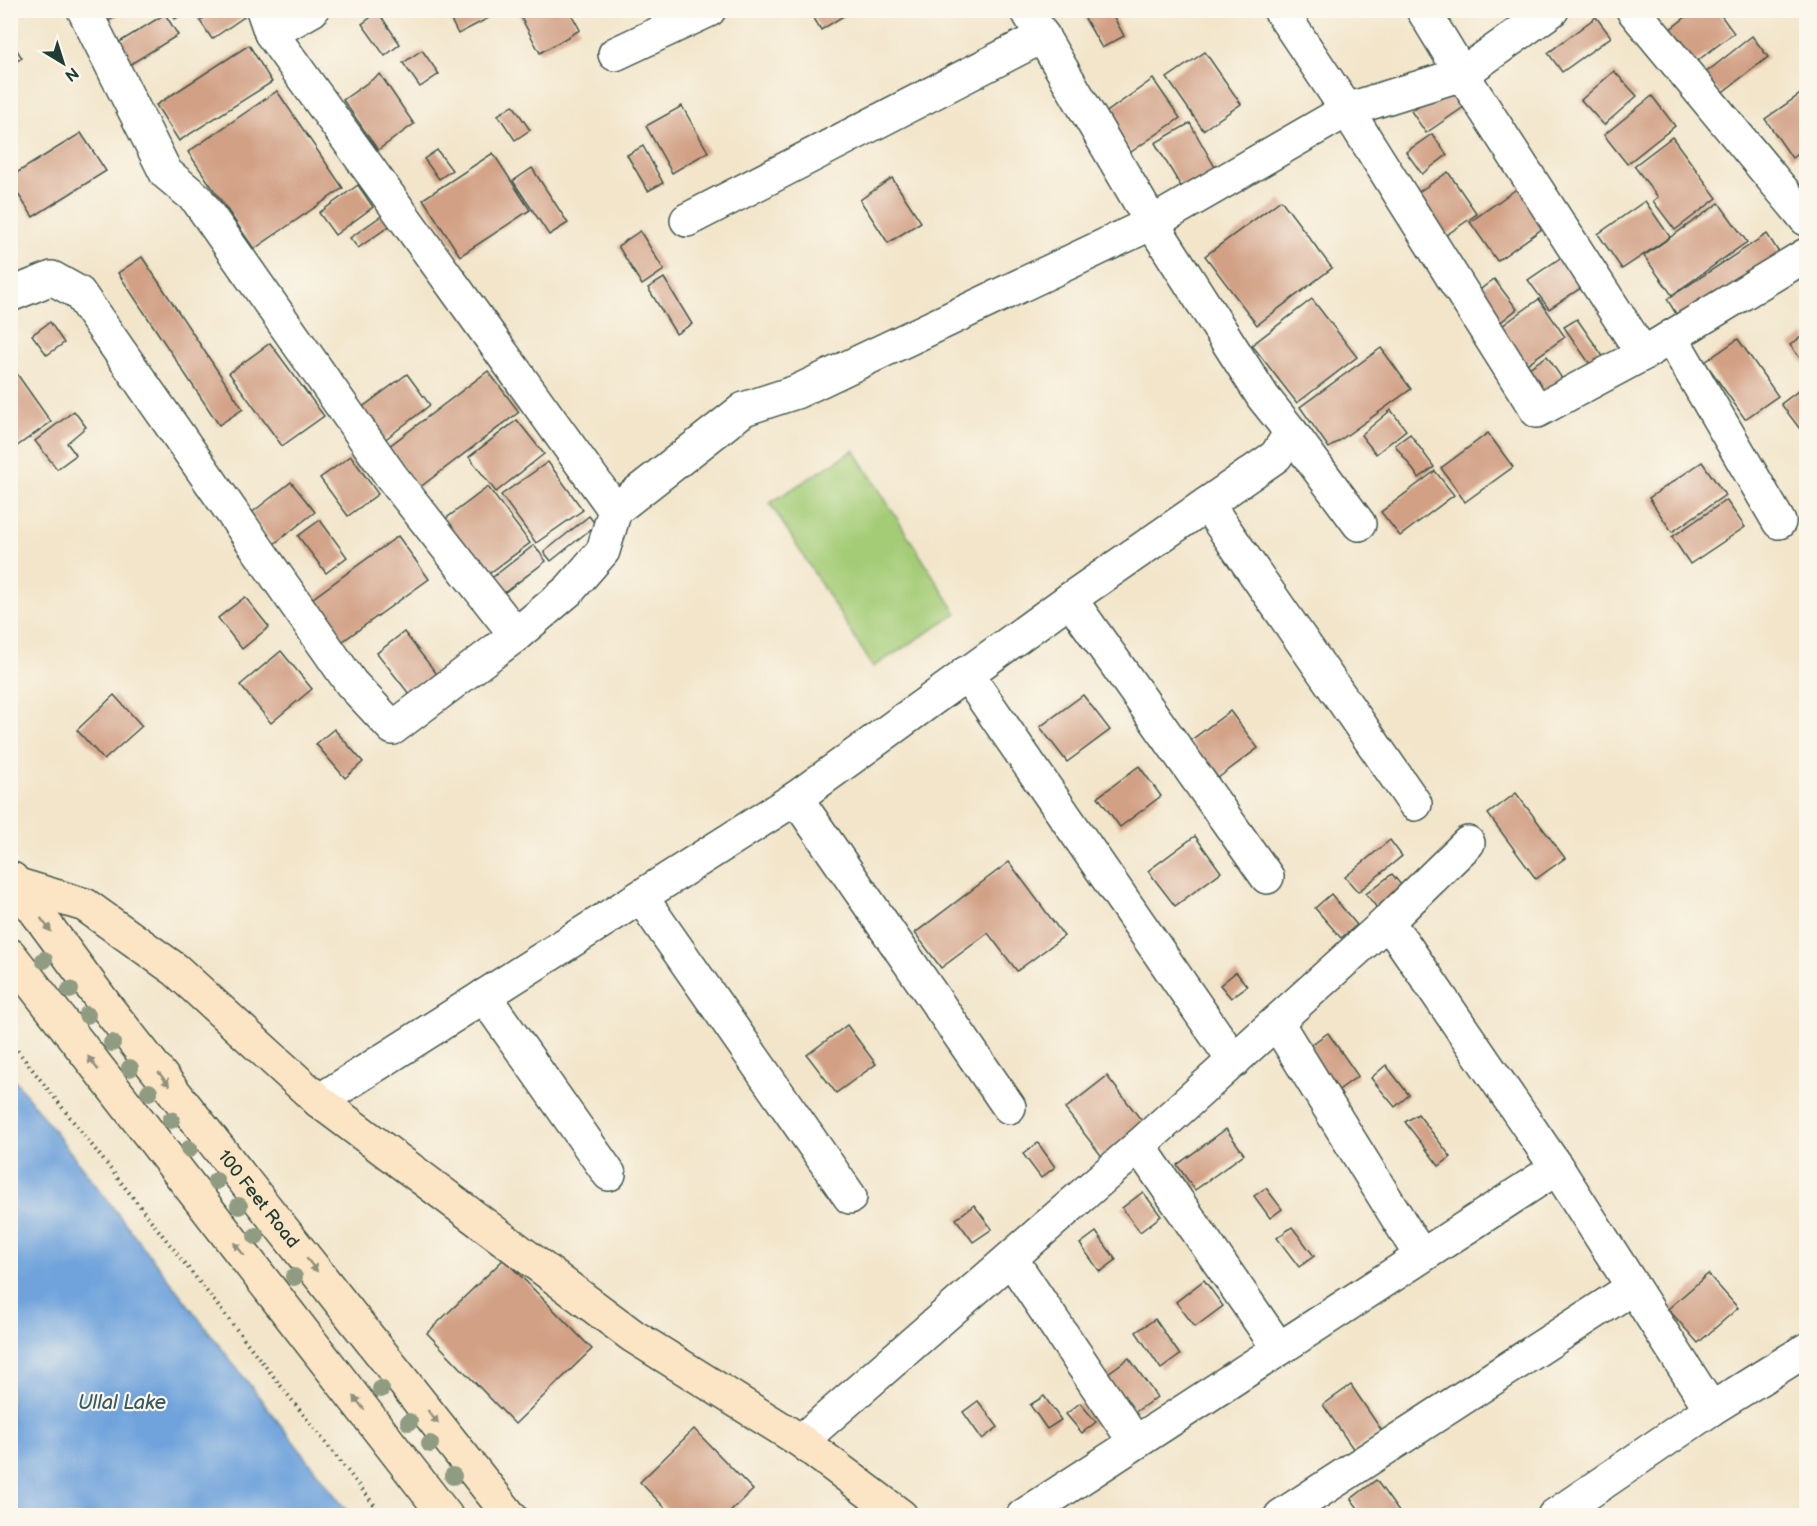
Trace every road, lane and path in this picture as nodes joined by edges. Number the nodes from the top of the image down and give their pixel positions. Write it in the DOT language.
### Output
graph roads {
  1 [pos="84,10"];
  2 [pos="312,10"];
  3 [pos="709,10"];
  4 [pos="1280,10"];
  5 [pos="1423,10"];
  6 [pos="1552,10"];
  7 [pos="1633,10"];
  8 [pos="267,22"];
  9 [pos="1035,23"];
  10 [pos="615,54"];
  11 [pos="1462,74"];
  12 [pos="1347,110"];
  13 [pos="1806,219"];
  14 [pos="687,220"];
  15 [pos="1152,223"];
  16 [pos="1806,255"];
  17 [pos="10,295"];
  18 [pos="1671,337"];
  19 [pos="1643,354"];
  20 [pos="1291,432"];
  21 [pos="1207,504"];
  22 [pos="615,510"];
  23 [pos="1779,522"];
  24 [pos="1359,524"];
  25 [pos="1070,599"];
  26 [pos="516,634"];
  27 [pos="966,673"];
  28 [pos="796,798"];
  29 [pos="1415,804"];
  30 [pos="1468,843"];
  31 [pos="1267,877"];
  32 [pos="12,883"];
  33 [pos="641,897"];
  34 [pos="1387,922"];
  35 [pos="10,955"];
  36 [pos="484,996"];
  37 [pos="1276,1023"];
  38 [pos="10,1041"];
  39 [pos="1234,1061"];
  40 [pos="319,1101"];
  41 [pos="1009,1107"];
  42 [pos="1139,1146"];
  43 [pos="1557,1168"];
  44 [pos="609,1174"];
  45 [pos="850,1197"];
  46 [pos="1421,1256"];
  47 [pos="1011,1259"];
  48 [pos="1632,1288"];
  49 [pos="1279,1349"];
  50 [pos="1806,1350"];
  51 [pos="1711,1409"];
  52 [pos="801,1441"];
  53 [pos="1135,1442"];
  54 [pos="383,1515"];
  55 [pos="446,1515"];
  56 [pos="510,1515"];
  57 [pos="901,1515"];
  58 [pos="1023,1515"];
  59 [pos="1281,1515"];
  60 [pos="1554,1515"];
  1 -- 26 [label="street"];
  2 -- 8 [label="street"];
  3 -- 10 [label="street"];
  4 -- 12 [label="street"];
  5 -- 11 [label="street"];
  6 -- 11 [label="street"];
  7 -- 13 [label="street"];
  8 -- 22 [label="street"];
  9 -- 14 [label="street"];
  9 -- 15 [label="street"];
  11 -- 12 [label="street"];
  11 -- 19 [label="street"];
  12 -- 15 [label="street"];
  12 -- 19 [label="street"];
  15 -- 20 [label="street"];
  15 -- 22 [label="street"];
  16 -- 18 [label="street"];
  17 -- 26 [label="street"];
  18 -- 19 [label="street"];
  18 -- 23 [label="street"];
  20 -- 21 [label="street"];
  20 -- 24 [label="street"];
  21 -- 25 [label="street"];
  21 -- 29 [label="street"];
  22 -- 26 [label="street"];
  25 -- 27 [label="street"];
  25 -- 31 [label="street"];
  27 -- 28 [label="street"];
  27 -- 39 [label="street"];
  28 -- 33 [label="street"];
  28 -- 41 [label="street"];
  30 -- 34 [label="street"];
  32 -- 40 [label="main road"];
  32 -- 56 [label="main road, 100 Feet Road, one-way"];
  33 -- 36 [label="street"];
  33 -- 45 [label="street"];
  34 -- 37 [label="street"];
  34 -- 43 [label="street"];
  55 -- 35 [label="main road, one-way"];
  36 -- 40 [label="street"];
  36 -- 44 [label="street"];
  37 -- 39 [label="street"];
  37 -- 46 [label="street"];
  38 -- 54 [label="path"];
  39 -- 42 [label="street"];
  40 -- 52 [label="main road"];
  42 -- 47 [label="street"];
  42 -- 49 [label="street"];
  43 -- 46 [label="street"];
  43 -- 48 [label="street"];
  46 -- 49 [label="street"];
  47 -- 52 [label="street"];
  47 -- 53 [label="street"];
  48 -- 51 [label="street"];
  48 -- 59 [label="street"];
  49 -- 53 [label="street"];
  50 -- 51 [label="street"];
  51 -- 60 [label="street"];
  52 -- 57 [label="main road"];
  53 -- 58 [label="street"];
}
